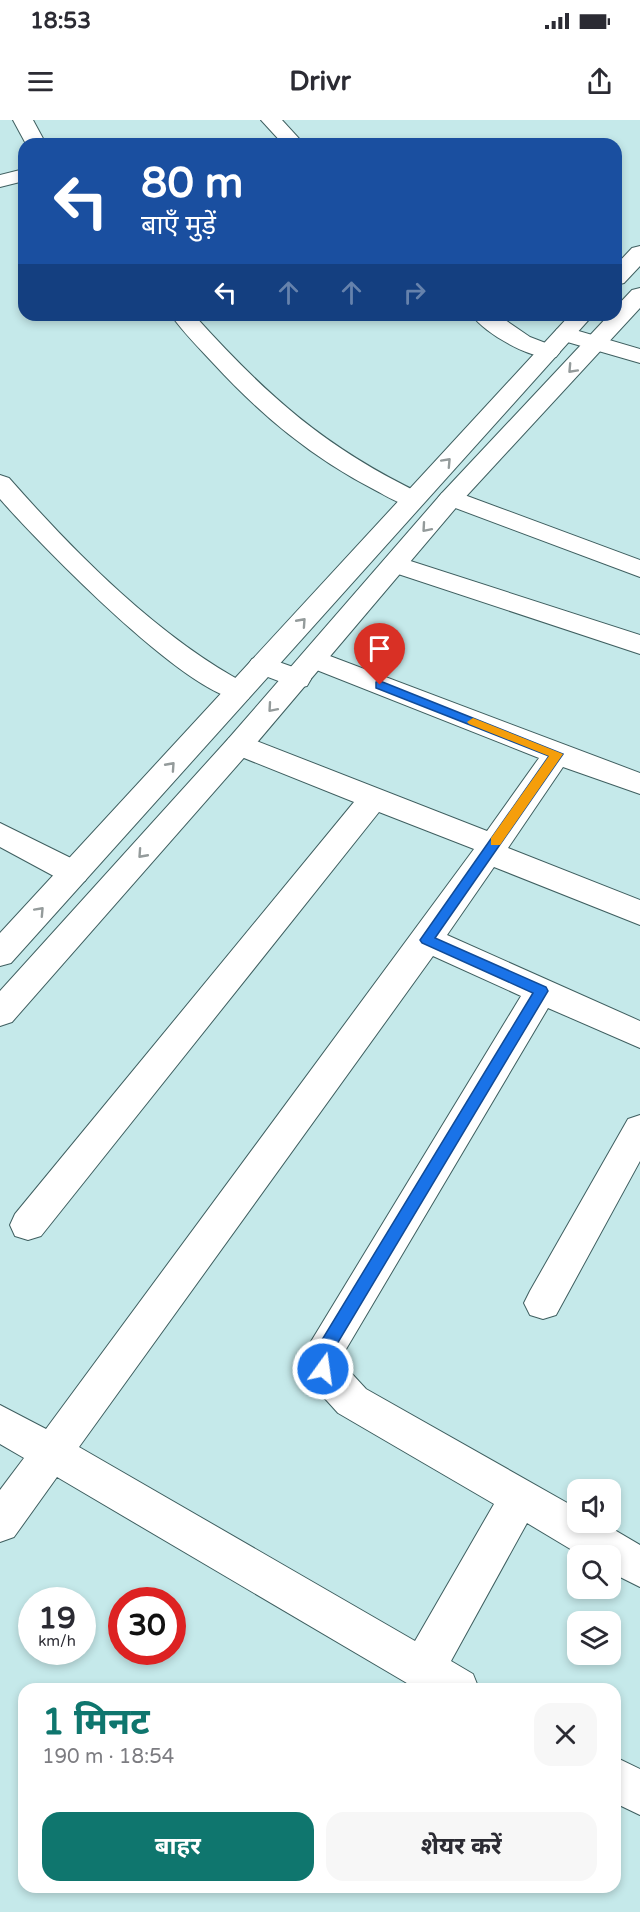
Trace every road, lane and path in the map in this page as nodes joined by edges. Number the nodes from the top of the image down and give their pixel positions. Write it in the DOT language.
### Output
graph roads {
  1 [pos="23,120"];
  2 [pos="271,120"];
  3 [pos="33,138"];
  4 [pos="288,138"];
  5 [pos="18,176"];
  6 [pos="0,181"];
  7 [pos="640,253"];
  8 [pos="622,272"];
  9 [pos="640,295"];
  10 [pos="622,315"];
  11 [pos="188,321"];
  12 [pos="492,321"];
  13 [pos="616,321"];
  14 [pos="565,333"];
  15 [pos="596,343"];
  16 [pos="640,356"];
  17 [pos="0,483"];
  18 [pos="451,498"];
  19 [pos="412,499"];
  20 [pos="395,564"];
  21 [pos="640,569"];
  22 [pos="640,645"];
  23 [pos="262,665"];
  24 [pos="305,669"];
  25 [pos="238,692"];
  26 [pos="239,746"];
  27 [pos="557,754"];
  28 [pos="640,784"];
  29 [pos="374,798"];
  30 [pos="0,834"];
  31 [pos="491,848"];
  32 [pos="74,873"];
  33 [pos="640,913"];
  34 [pos="427,940"];
  35 [pos="0,954"];
  36 [pos="542,991"];
  37 [pos="0,1013"];
  38 [pos="640,1035"];
  39 [pos="640,1129"];
  40 [pos="28,1225"];
  41 [pos="543,1303"];
  42 [pos="0,1423"];
  43 [pos="52,1453"];
  44 [pos="519,1498"];
  45 [pos="0,1523"];
  46 [pos="640,1568"];
  47 [pos="423,1669"];
  48 [pos="448,1683"];
  49 [pos="621,1782"];
  50 [pos="640,1793"];
  1 -- 3 [label="street"];
  2 -- 4 [label="street"];
  5 -- 6 [label="street"];
  7 -- 8 [label="street"];
  9 -- 10 [label="street"];
  11 -- 19 [label="street"];
  12 -- 14 [label="street"];
  13 -- 15 [label="street"];
  14 -- 15 [label="street"];
  19 -- 14 [label="street, one-way"];
  15 -- 16 [label="street"];
  15 -- 18 [label="street, one-way"];
  17 -- 25 [label="street"];
  18 -- 20 [label="street, one-way"];
  18 -- 21 [label="street"];
  23 -- 19 [label="street, one-way"];
  20 -- 22 [label="street"];
  20 -- 24 [label="street"];
  23 -- 24 [label="street"];
  23 -- 25 [label="street"];
  24 -- 26 [label="street, one-way"];
  24 -- 27 [label="street"];
  32 -- 25 [label="street, one-way"];
  26 -- 29 [label="street"];
  26 -- 37 [label="street, one-way"];
  27 -- 28 [label="street"];
  27 -- 31 [label="street"];
  29 -- 31 [label="street"];
  29 -- 40 [label="street"];
  30 -- 32 [label="street"];
  31 -- 33 [label="street"];
  31 -- 34 [label="street"];
  35 -- 32 [label="street, one-way"];
  34 -- 36 [label="street"];
  34 -- 43 [label="street"];
  36 -- 38 [label="street"];
  36 -- 44 [label="street"];
  39 -- 41 [label="street"];
  42 -- 43 [label="street"];
  43 -- 45 [label="street"];
  43 -- 47 [label="street"];
  44 -- 46 [label="street"];
  44 -- 47 [label="street"];
  47 -- 48 [label="street"];
  49 -- 50 [label="street"];
}
